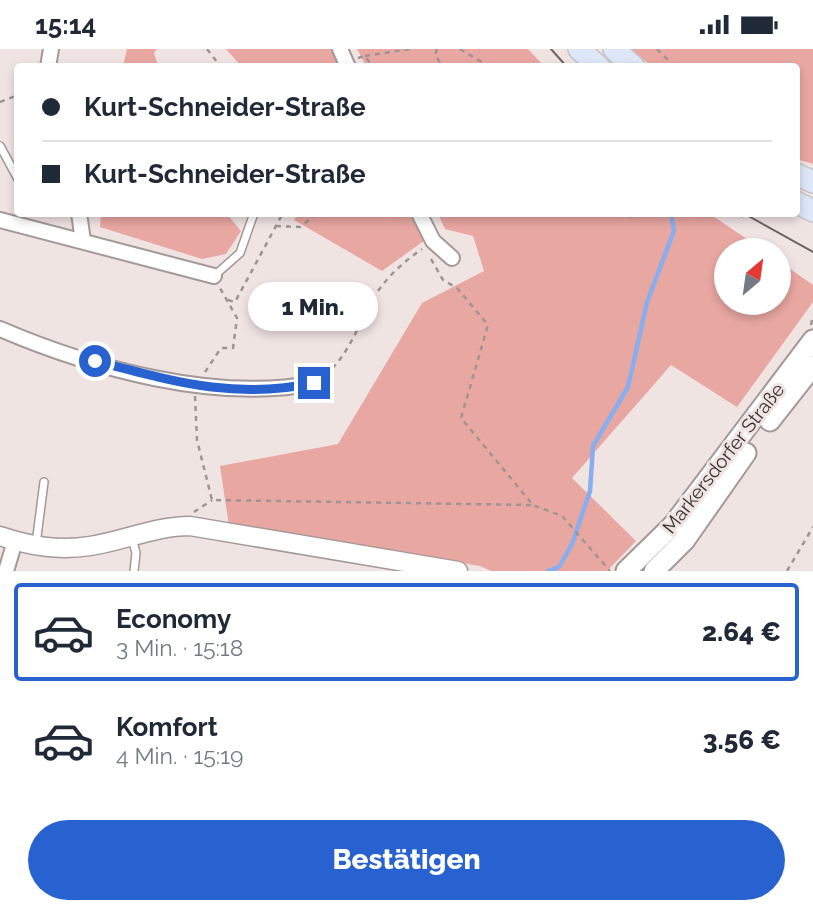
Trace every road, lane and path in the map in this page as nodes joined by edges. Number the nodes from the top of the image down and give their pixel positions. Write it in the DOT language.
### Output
graph roads {
  1 [pos="410,49"];
  2 [pos="460,49"];
  3 [pos="579,49"];
  4 [pos="614,49"];
  5 [pos="657,49"];
  6 [pos="365,56"];
  7 [pos="483,63"];
  8 [pos="595,63"];
  9 [pos="630,63"];
  10 [pos="671,63"];
  11 [pos="0,146"];
  12 [pos="14,172"];
  13 [pos="79,217"];
  14 [pos="253,217"];
  15 [pos="281,217"];
  16 [pos="313,217"];
  17 [pos="421,217"];
  18 [pos="0,221"];
  19 [pos="276,226"];
  20 [pos="83,241"];
  21 [pos="452,258"];
  22 [pos="214,276"];
  23 [pos="227,300"];
  24 [pos="0,328"];
  25 [pos="813,340"];
  26 [pos="813,366"];
  27 [pos="314,383"];
  28 [pos="195,387"];
  29 [pos="44,482"];
  30 [pos="212,500"];
  31 [pos="533,505"];
  32 [pos="187,516"];
  33 [pos="813,527"];
  34 [pos="131,535"];
  35 [pos="7,538"];
  36 [pos="36,546"];
  37 [pos="6,571"];
  38 [pos="134,571"];
  39 [pos="458,571"];
  40 [pos="610,571"];
  41 [pos="626,571"];
  42 [pos="654,571"];
  43 [pos="787,571"];
  1 -- 6 [label="path"];
  2 -- 7 [label="path"];
  3 -- 8 [label="main road"];
  4 -- 9 [label="main road"];
  5 -- 10 [label="path"];
  11 -- 12 [label="lane"];
  13 -- 20 [label="street"];
  14 -- 22 [label="lane"];
  15 -- 19 [label="path"];
  16 -- 19 [label="path"];
  17 -- 21 [label="street"];
  18 -- 20 [label="street"];
  19 -- 23 [label="path"];
  20 -- 22 [label="street"];
  22 -- 23 [label="path"];
  23 -- 28 [label="path"];
  24 -- 28 [label="street"];
  25 -- 41 [label="main road, Markersdorfer Straße"];
  26 -- 42 [label="main road, Markersdorfer Straße"];
  27 -- 28 [label="street"];
  27 -- 31 [label="path"];
  28 -- 30 [label="path"];
  29 -- 36 [label="lane"];
  30 -- 31 [label="path"];
  30 -- 32 [label="path"];
  31 -- 40 [label="path"];
  33 -- 43 [label="path"];
  34 -- 36 [label="street"];
  34 -- 38 [label="lane"];
  34 -- 39 [label="street"];
  35 -- 36 [label="street"];
  35 -- 37 [label="street"];
}
